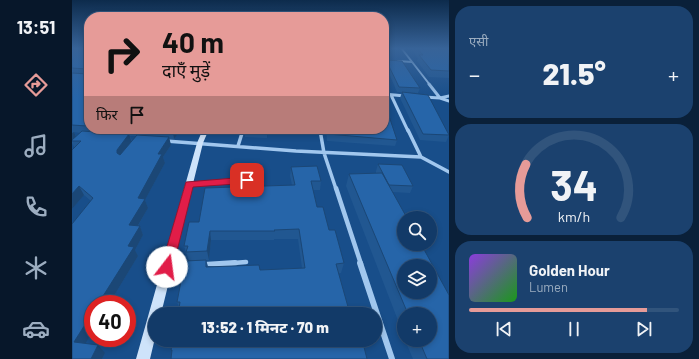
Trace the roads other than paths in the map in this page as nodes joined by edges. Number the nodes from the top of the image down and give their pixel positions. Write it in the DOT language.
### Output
graph roads {
  1 [pos="415,66"];
  2 [pos="391,95"];
  3 [pos="412,96"];
  4 [pos="449,96"];
  5 [pos="419,97"];
  6 [pos="440,98"];
  7 [pos="449,101"];
  8 [pos="204,134"];
  9 [pos="242,134"];
  10 [pos="321,134"];
  11 [pos="161,141"];
  12 [pos="200,143"];
  13 [pos="238,146"];
  14 [pos="324,153"];
  15 [pos="420,157"];
  16 [pos="449,172"];
  17 [pos="247,180"];
  18 [pos="189,184"];
  19 [pos="246,262"];
  20 [pos="167,267"];
  21 [pos="143,359"];
  22 [pos="392,359"];
  1 -- 6 [label="street"];
  2 -- 3 [label="street"];
  2 -- 15 [label="street"];
  4 -- 6 [label="street"];
  5 -- 6 [label="street"];
  6 -- 7 [label="street"];
  8 -- 12 [label="street"];
  9 -- 13 [label="street"];
  10 -- 14 [label="street"];
  11 -- 12 [label="street"];
  12 -- 13 [label="street"];
  12 -- 18 [label="street"];
  13 -- 14 [label="street"];
  14 -- 15 [label="street"];
  14 -- 22 [label="street"];
  15 -- 16 [label="street"];
  17 -- 18 [label="lane"];
  18 -- 20 [label="street"];
  19 -- 20 [label="street"];
  20 -- 21 [label="street"];
}
